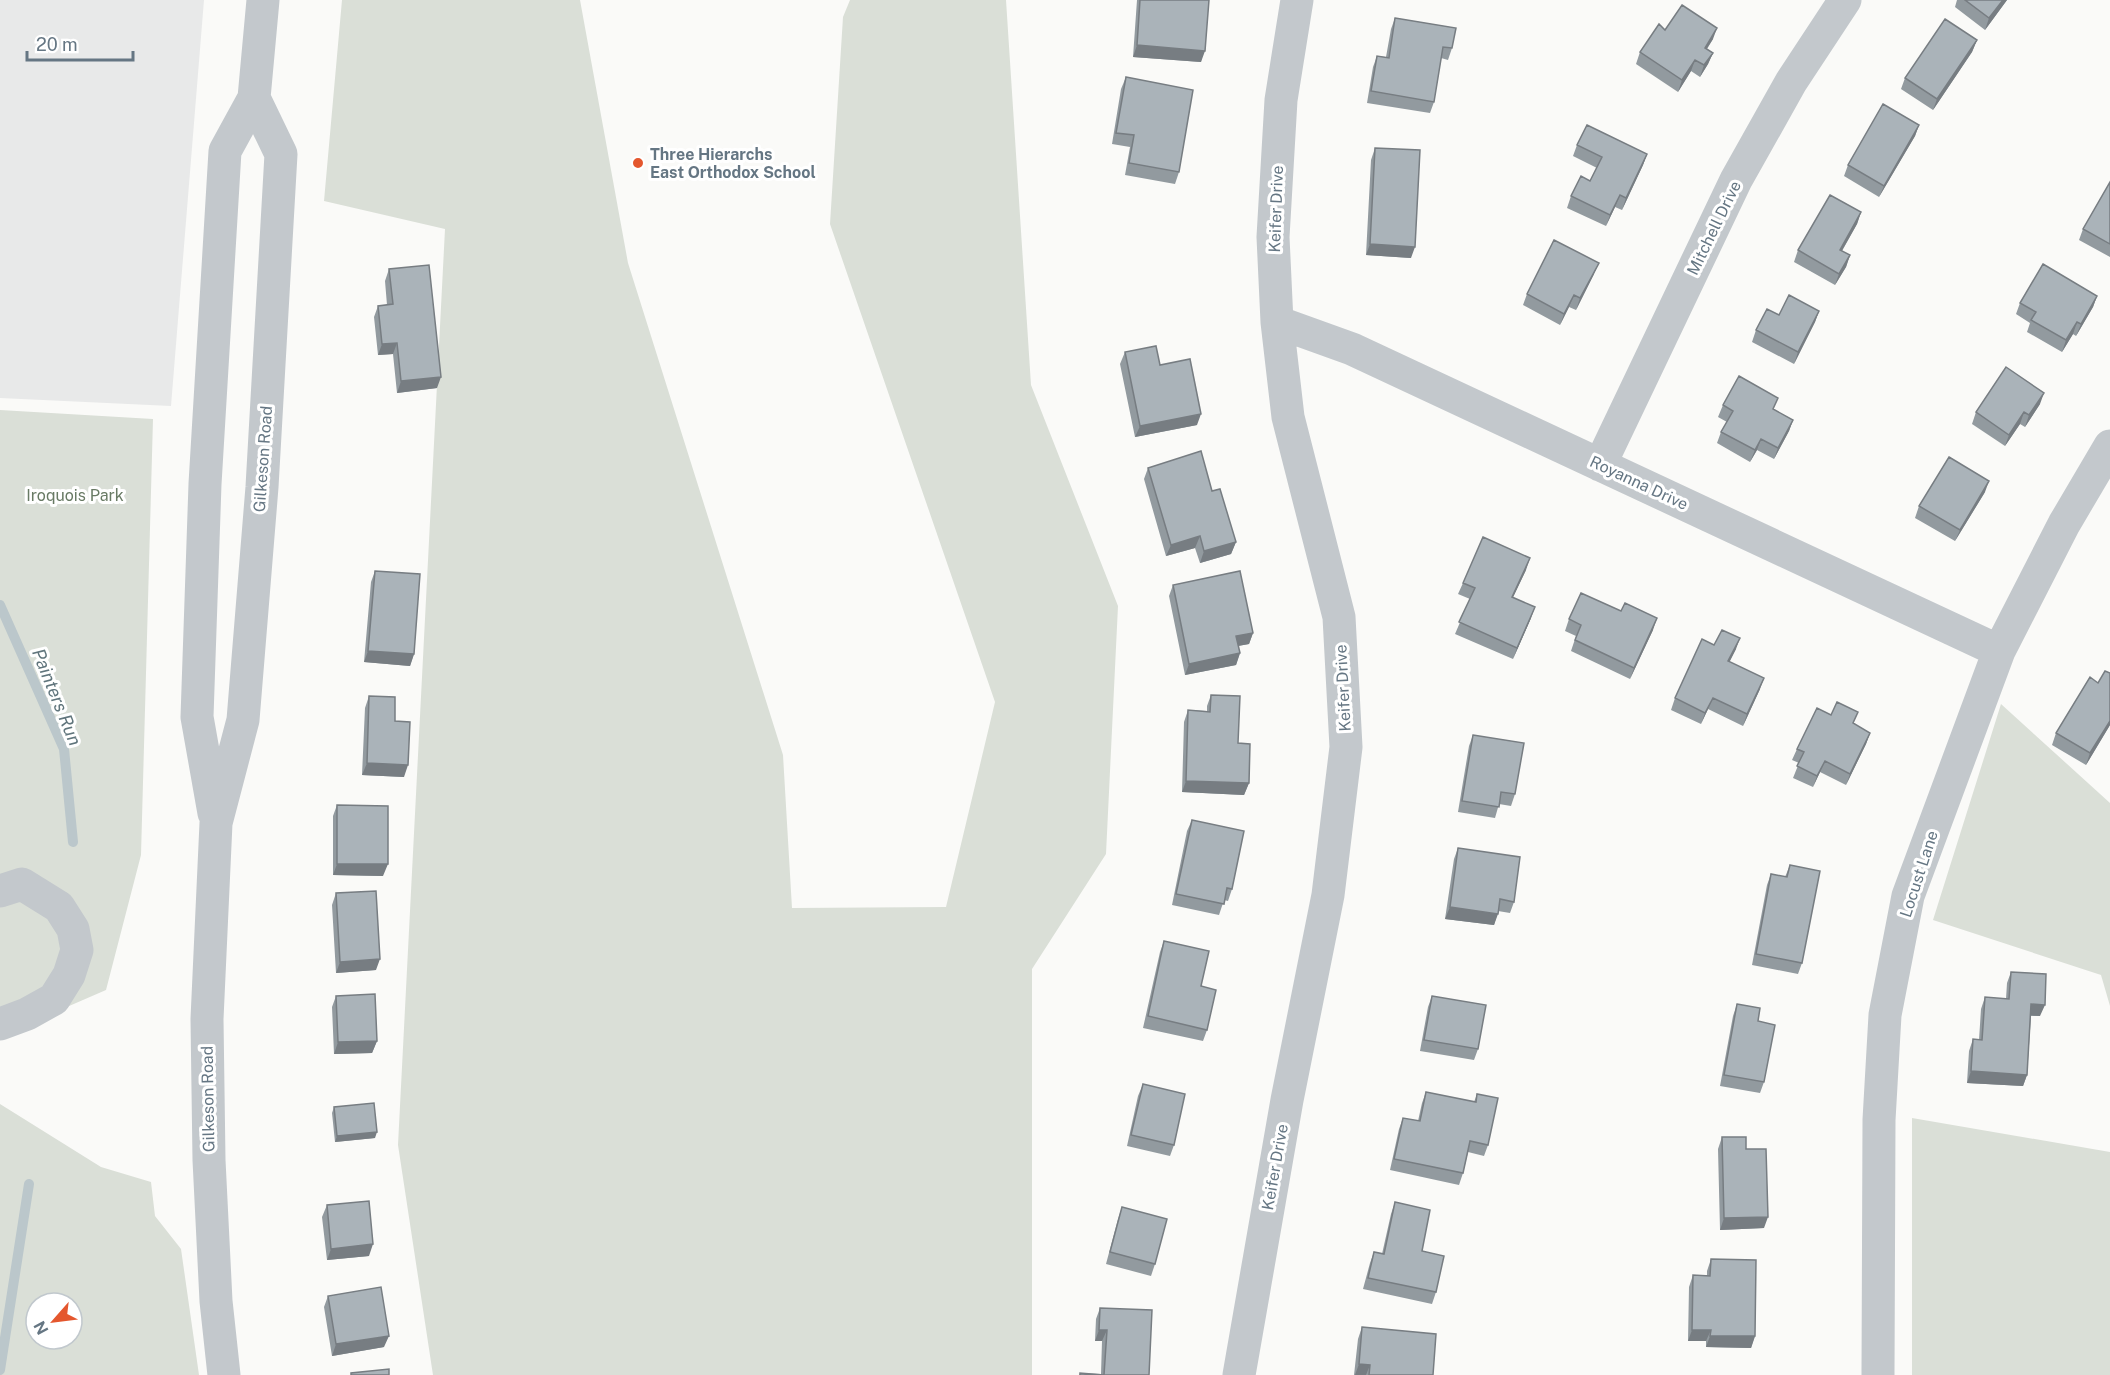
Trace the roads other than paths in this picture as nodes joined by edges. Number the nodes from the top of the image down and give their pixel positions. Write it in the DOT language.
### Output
graph roads {
  1 [pos="263,0"];
  2 [pos="1297,0"];
  3 [pos="1845,0"];
  4 [pos="255,98"];
  5 [pos="1277,322"];
  6 [pos="2110,446"];
  7 [pos="1600,465"];
  8 [pos="1999,651"];
  9 [pos="216,824"];
  10 [pos="0,891"];
  11 [pos="0,1024"];
  12 [pos="224,1375"];
  13 [pos="1239,1375"];
  14 [pos="1878,1375"];
  1 -- 4 [label="street, Gilkeson Road"];
  2 -- 5 [label="street, Keifer Drive"];
  3 -- 7 [label="street, Mitchell Drive"];
  4 -- 9 [label="street, Gilkeson Road"];
  4 -- 9 [label="street, Gilkeson Road"];
  5 -- 7 [label="street, Royanna Drive"];
  5 -- 13 [label="street, Keifer Drive"];
  6 -- 8 [label="street, Locust Lane"];
  7 -- 8 [label="street, Royanna Drive"];
  8 -- 14 [label="street, Locust Lane"];
  9 -- 12 [label="street, Gilkeson Road"];
  10 -- 11 [label="street"];
}
